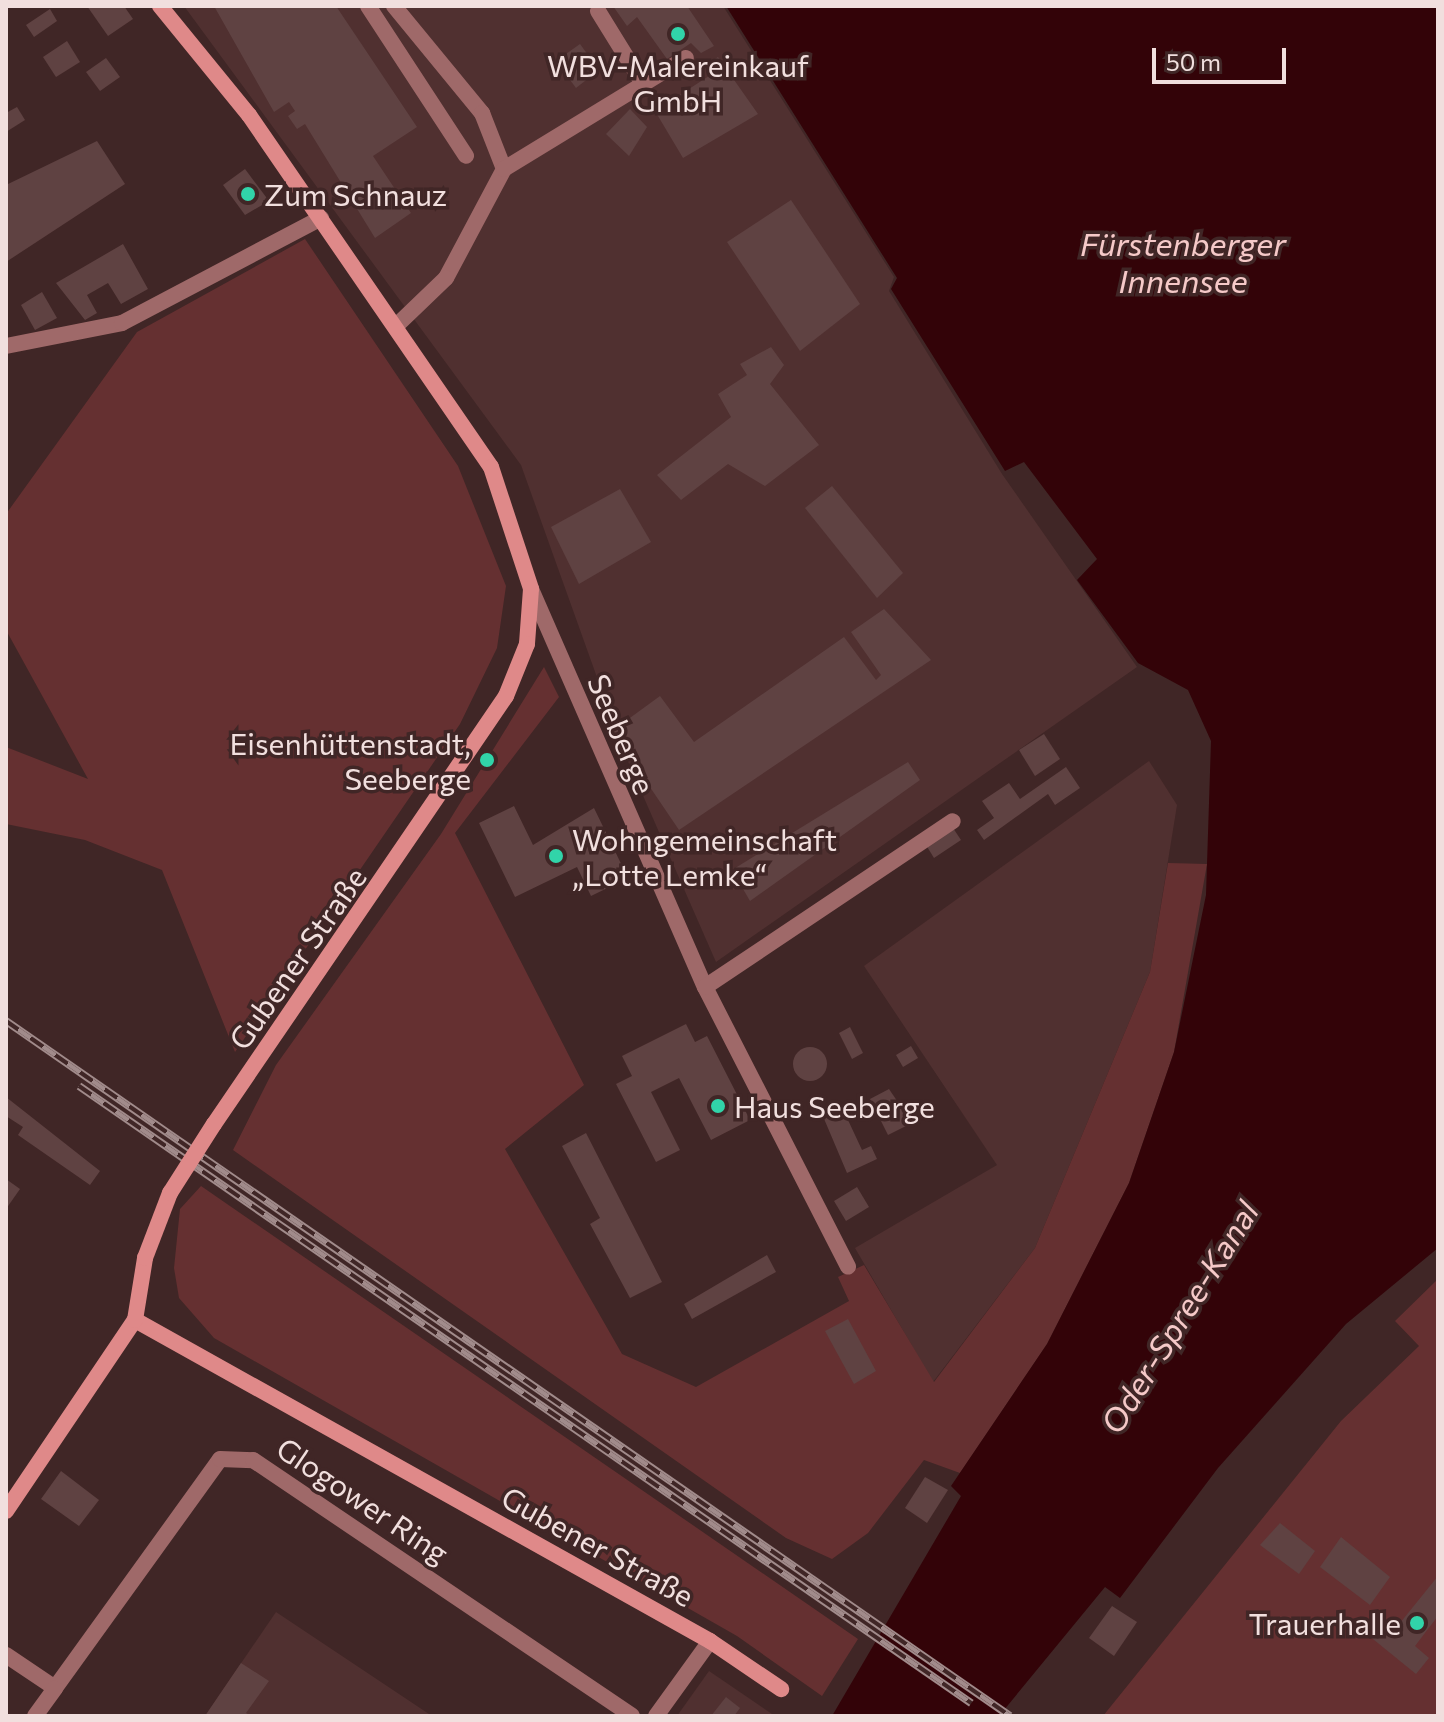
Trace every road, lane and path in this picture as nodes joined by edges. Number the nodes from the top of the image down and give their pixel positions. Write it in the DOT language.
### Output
graph roads {
  1 [pos="160,6"];
  2 [pos="368,6"];
  3 [pos="394,6"];
  4 [pos="598,11"];
  5 [pos="686,58"];
  6 [pos="643,84"];
  7 [pos="466,156"];
  8 [pos="504,169"];
  9 [pos="321,218"];
  10 [pos="398,324"];
  11 [pos="6,346"];
  12 [pos="531,589"];
  13 [pos="953,821"];
  14 [pos="705,987"];
  15 [pos="848,1266"];
  16 [pos="135,1320"];
  17 [pos="6,1511"];
  18 [pos="710,1641"];
  19 [pos="6,1655"];
  20 [pos="55,1688"];
  21 [pos="781,1689"];
  22 [pos="35,1716"];
  23 [pos="632,1716"];
  24 [pos="656,1716"];
  1 -- 9 [label="main road, Gubener Straße"];
  2 -- 7 [label="street"];
  3 -- 8 [label="street"];
  4 -- 6 [label="street"];
  5 -- 6 [label="street"];
  6 -- 8 [label="street"];
  8 -- 10 [label="street"];
  9 -- 10 [label="main road, Gubener Straße"];
  9 -- 11 [label="street"];
  10 -- 12 [label="main road, Gubener Straße"];
  12 -- 14 [label="street, Seeberge"];
  12 -- 16 [label="main road, Gubener Straße, bridge"];
  13 -- 14 [label="street"];
  14 -- 15 [label="street, Seeberge"];
  16 -- 17 [label="main road"];
  16 -- 18 [label="main road, Gubener Straße"];
  18 -- 21 [label="main road, Gubener Straße"];
  18 -- 24 [label="street"];
  19 -- 20 [label="street"];
  20 -- 22 [label="street"];
  20 -- 23 [label="street, Glogower Ring"];
}
